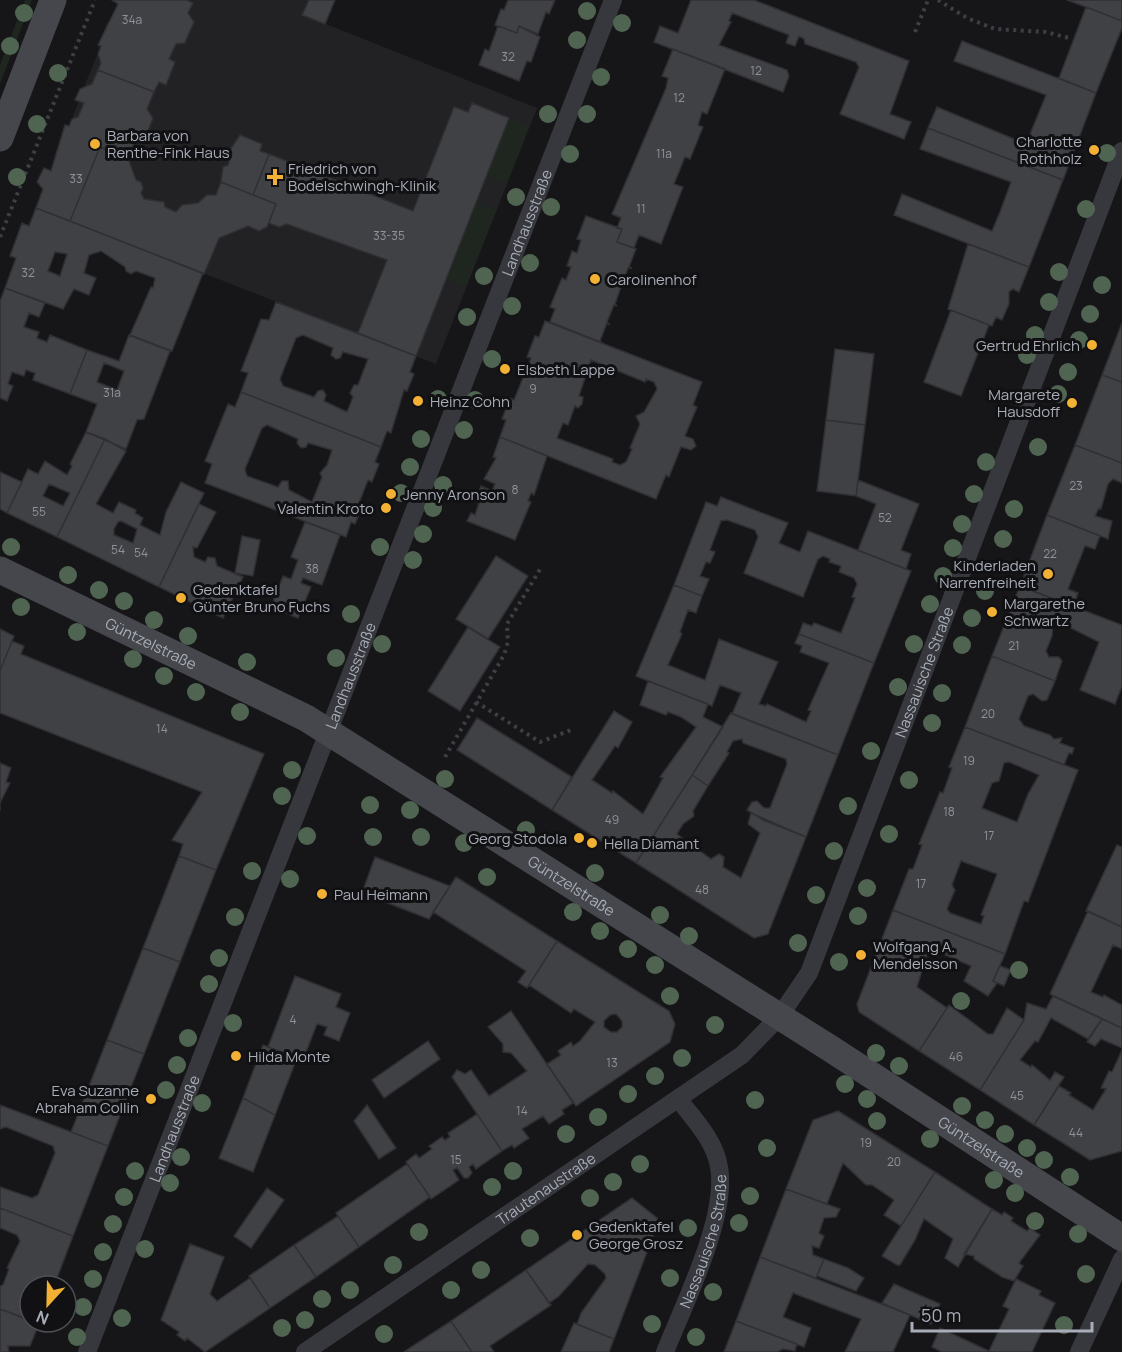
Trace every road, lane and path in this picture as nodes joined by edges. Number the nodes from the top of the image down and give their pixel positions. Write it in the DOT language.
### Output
graph roads {
  1 [pos="53,0"];
  2 [pos="95,0"];
  3 [pos="613,0"];
  4 [pos="928,0"];
  5 [pos="938,0"];
  6 [pos="915,32"];
  7 [pos="1069,38"];
  8 [pos="0,138"];
  9 [pos="1122,151"];
  10 [pos="0,237"];
  11 [pos="542,566"];
  12 [pos="0,570"];
  13 [pos="476,702"];
  14 [pos="571,730"];
  15 [pos="327,732"];
  16 [pos="445,757"];
  17 [pos="779,1017"];
  18 [pos="679,1100"];
  19 [pos="1122,1238"];
  20 [pos="1122,1258"];
  21 [pos="87,1352"];
  22 [pos="304,1352"];
  23 [pos="665,1352"];
  24 [pos="1079,1352"];
  1 -- 8 [label="street"];
  2 -- 10 [label="path"];
  3 -- 15 [label="street, Landhausstraße"];
  4 -- 6 [label="path"];
  5 -- 7 [label="path"];
  9 -- 17 [label="street, Nassauische Straße"];
  11 -- 13 [label="path"];
  12 -- 15 [label="street, Güntzelstraße"];
  13 -- 14 [label="path"];
  13 -- 16 [label="path"];
  15 -- 17 [label="street, Güntzelstraße"];
  15 -- 21 [label="street, Landhausstraße"];
  17 -- 18 [label="street, Trautenaustraße"];
  17 -- 19 [label="street, Güntzelstraße"];
  18 -- 22 [label="street, Trautenaustraße"];
  18 -- 23 [label="street, Nassauische Straße"];
  20 -- 24 [label="street"];
}
